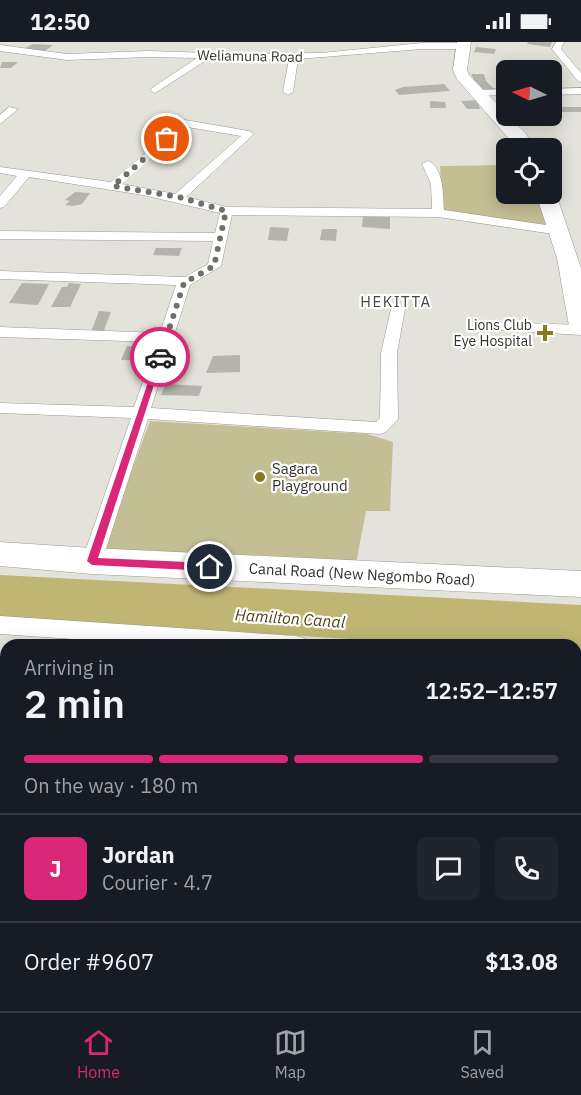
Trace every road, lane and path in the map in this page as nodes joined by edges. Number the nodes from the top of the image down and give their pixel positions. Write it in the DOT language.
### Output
graph roads {
  1 [pos="58,42"];
  2 [pos="163,42"];
  3 [pos="560,42"];
  4 [pos="464,44"];
  5 [pos="5,48"];
  6 [pos="42,54"];
  7 [pos="148,54"];
  8 [pos="206,56"];
  9 [pos="294,57"];
  10 [pos="581,79"];
  11 [pos="155,90"];
  12 [pos="581,91"];
  13 [pos="288,92"];
  14 [pos="496,92"];
  15 [pos="562,92"];
  16 [pos="476,93"];
  17 [pos="14,109"];
  18 [pos="0,121"];
  19 [pos="520,138"];
  20 [pos="428,164"];
  21 [pos="0,170"];
  22 [pos="26,173"];
  23 [pos="113,186"];
  24 [pos="179,197"];
  25 [pos="0,204"];
  26 [pos="550,204"];
  27 [pos="226,211"];
  28 [pos="438,213"];
  29 [pos="560,231"];
  30 [pos="0,235"];
  31 [pos="219,237"];
  32 [pos="0,275"];
  33 [pos="187,281"];
  34 [pos="398,309"];
  35 [pos="489,326"];
  36 [pos="581,328"];
  37 [pos="0,332"];
  38 [pos="166,338"];
  39 [pos="0,408"];
  40 [pos="142,413"];
  41 [pos="0,554"];
  42 [pos="92,561"];
  43 [pos="581,584"];
  44 [pos="0,625"];
  45 [pos="207,639"];
  1 -- 6 [label="street"];
  2 -- 7 [label="street"];
  3 -- 10 [label="street"];
  4 -- 9 [label="street, Weliamuna Road"];
  4 -- 16 [label="main road"];
  5 -- 6 [label="street, Weliamuna Road"];
  6 -- 7 [label="street, Weliamuna Road"];
  7 -- 8 [label="street, Weliamuna Road"];
  8 -- 9 [label="street, Weliamuna Road"];
  8 -- 11 [label="street"];
  9 -- 13 [label="street"];
  12 -- 15 [label="street"];
  14 -- 16 [label="street"];
  16 -- 19 [label="main road"];
  17 -- 18 [label="street"];
  20 -- 28 [label="street"];
  21 -- 22 [label="street"];
  22 -- 23 [label="street"];
  22 -- 25 [label="street"];
  23 -- 24 [label="street"];
  23 -- 24 [label="street"];
  24 -- 27 [label="street"];
  26 -- 29 [label="main road"];
  27 -- 28 [label="street"];
  27 -- 31 [label="street"];
  28 -- 29 [label="street"];
  29 -- 36 [label="main road"];
  30 -- 31 [label="street"];
  31 -- 33 [label="street"];
  32 -- 33 [label="street"];
  33 -- 38 [label="street"];
  34 -- 40 [label="street"];
  35 -- 36 [label="street"];
  37 -- 38 [label="street"];
  38 -- 40 [label="street"];
  39 -- 40 [label="street"];
  40 -- 42 [label="street"];
  41 -- 42 [label="main road, Canal Road (New Negombo Road)"];
  42 -- 43 [label="main road, Canal Road (New Negombo Road)"];
  44 -- 45 [label="street"];
}
